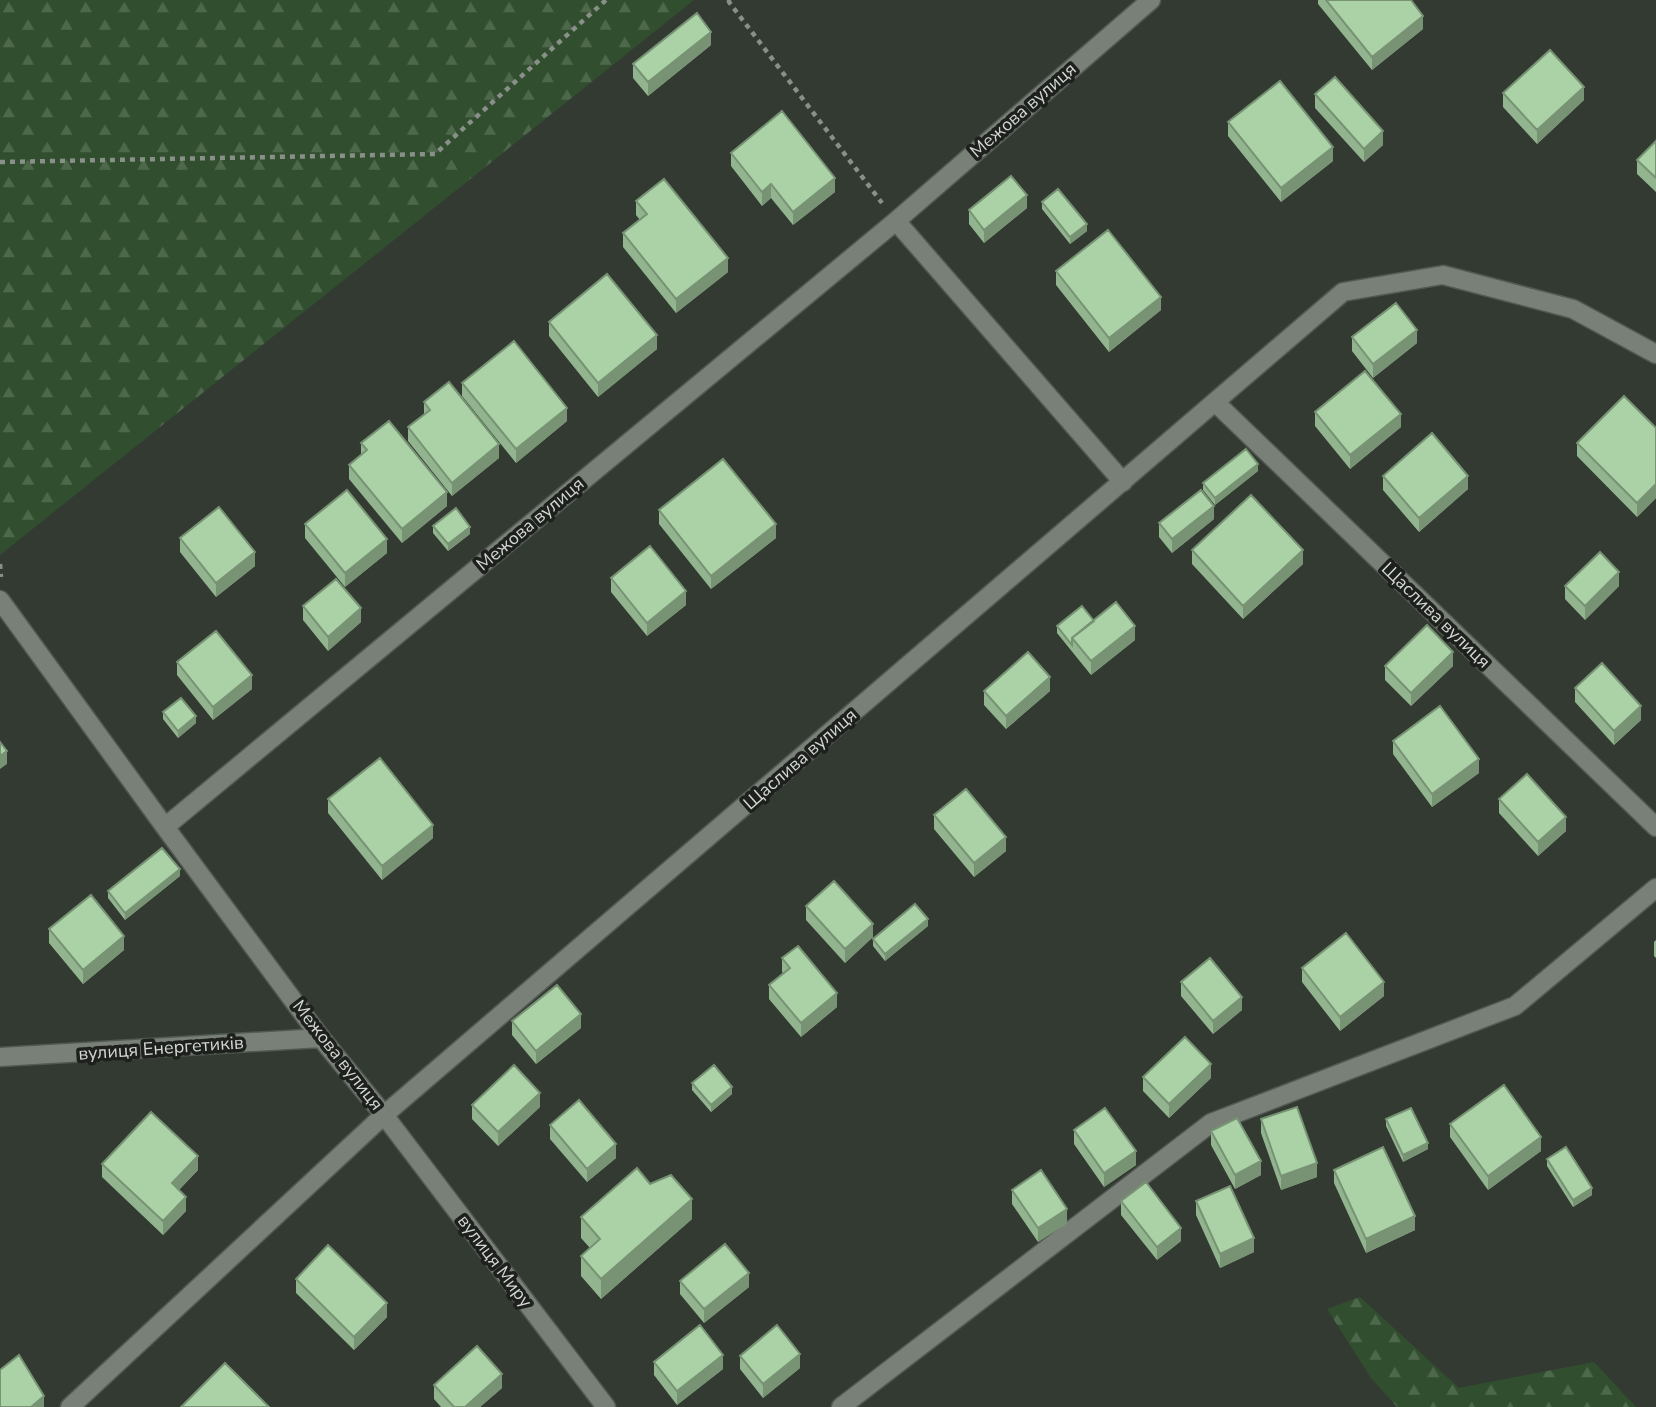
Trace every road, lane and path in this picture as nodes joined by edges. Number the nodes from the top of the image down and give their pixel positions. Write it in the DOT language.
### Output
graph roads {
  1 [pos="606,0"];
  2 [pos="1151,0"];
  3 [pos="729,1"];
  4 [pos="0,162"];
  5 [pos="895,221"];
  6 [pos="1656,354"];
  7 [pos="1216,403"];
  8 [pos="1123,482"];
  9 [pos="0,600"];
  10 [pos="165,827"];
  11 [pos="1656,827"];
  12 [pos="1656,888"];
  13 [pos="321,1038"];
  14 [pos="0,1057"];
  15 [pos="384,1115"];
  16 [pos="70,1407"];
  17 [pos="606,1407"];
  18 [pos="841,1407"];
  1 -- 4 [label="path"];
  2 -- 5 [label="street, Межова вулиця"];
  3 -- 5 [label="path"];
  5 -- 8 [label="street"];
  5 -- 10 [label="street, Межова вулиця"];
  6 -- 7 [label="street, Щаслива вулиця"];
  7 -- 8 [label="street, Щаслива вулиця"];
  7 -- 11 [label="street, Щаслива вулиця"];
  8 -- 15 [label="street, Щаслива вулиця"];
  9 -- 10 [label="street, Межова вулиця"];
  10 -- 13 [label="street, Межова вулиця"];
  12 -- 18 [label="street"];
  13 -- 14 [label="street, вулиця Енергетиків"];
  13 -- 15 [label="street, Межова вулиця"];
  15 -- 16 [label="street, Щаслива вулиця"];
  15 -- 17 [label="street, вулиця Миру"];
}
